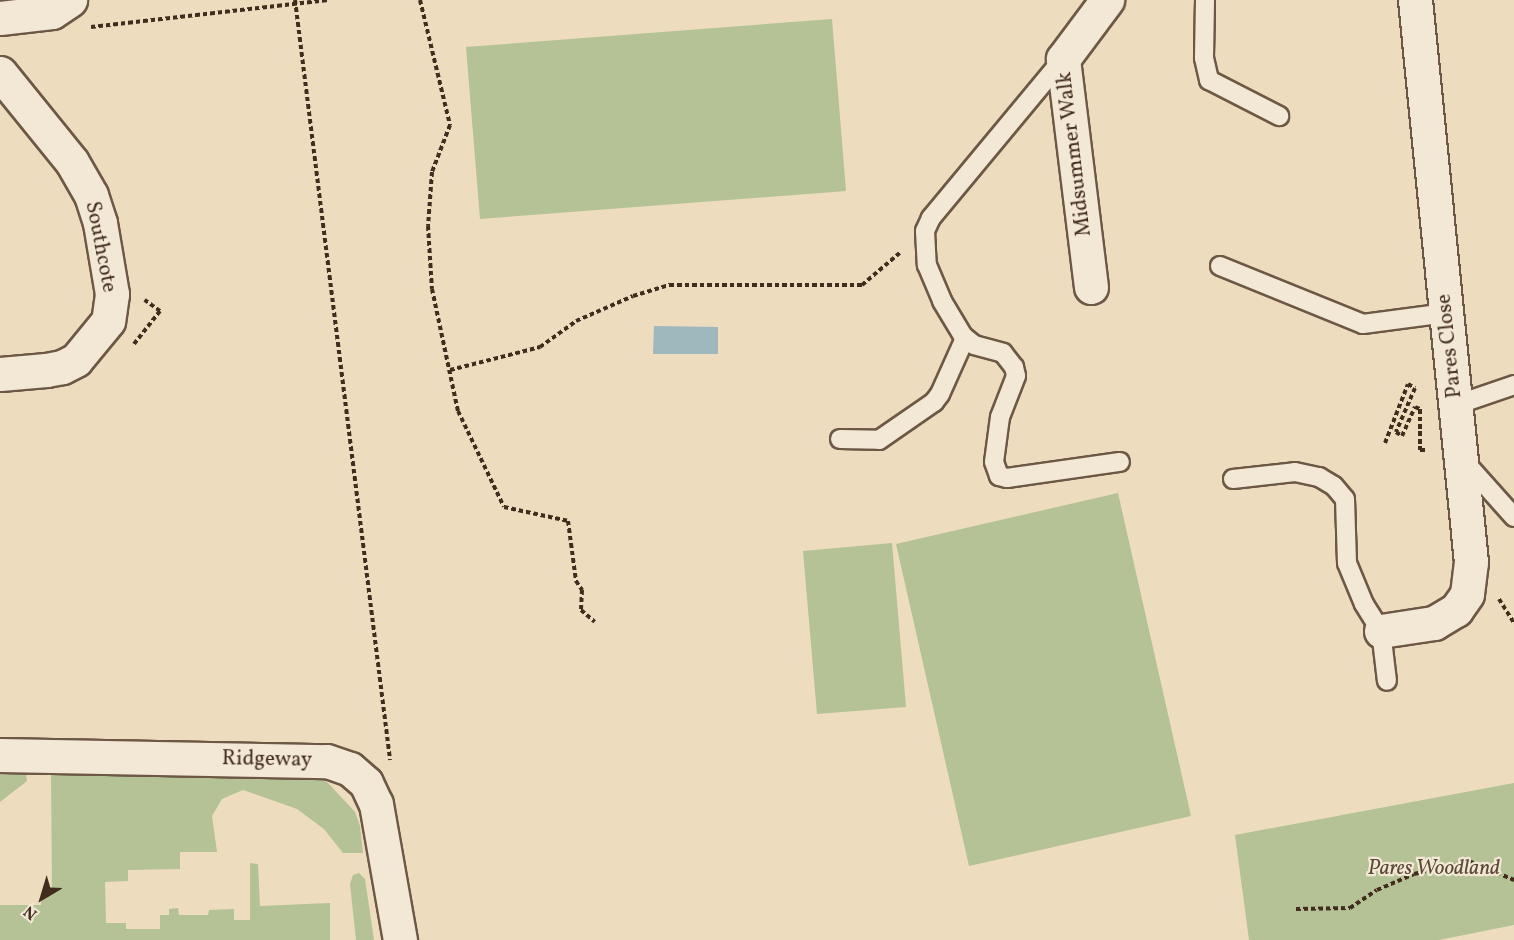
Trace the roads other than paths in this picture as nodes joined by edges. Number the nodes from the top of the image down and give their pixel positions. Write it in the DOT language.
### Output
graph roads {
  1 [pos="1107,0"];
  2 [pos="1205,0"];
  3 [pos="1415,0"];
  4 [pos="68,2"];
  5 [pos="0,18"];
  6 [pos="1063,58"];
  7 [pos="0,73"];
  8 [pos="1280,116"];
  9 [pos="1220,266"];
  10 [pos="1091,287"];
  11 [pos="1446,313"];
  12 [pos="965,338"];
  13 [pos="0,375"];
  14 [pos="1514,385"];
  15 [pos="1456,405"];
  16 [pos="840,439"];
  17 [pos="1447,454"];
  18 [pos="1120,462"];
  19 [pos="1233,479"];
  20 [pos="1514,517"];
  21 [pos="1381,630"];
  22 [pos="1387,681"];
  23 [pos="0,755"];
  24 [pos="400,940"];
  1 -- 6 [label="street, Midsummer Walk"];
  2 -- 8 [label="lane"];
  3 -- 11 [label="street, Pares Close"];
  4 -- 5 [label="street"];
  6 -- 10 [label="street, Midsummer Walk"];
  6 -- 12 [label="lane"];
  7 -- 13 [label="street, Southcote"];
  9 -- 11 [label="lane"];
  11 -- 15 [label="street, Pares Close"];
  12 -- 16 [label="lane"];
  12 -- 18 [label="lane"];
  14 -- 15 [label="lane"];
  15 -- 17 [label="street, Pares Close"];
  17 -- 20 [label="lane"];
  17 -- 21 [label="street, Pares Close"];
  19 -- 21 [label="lane"];
  21 -- 22 [label="lane"];
  23 -- 24 [label="street, Ridgeway"];
}
